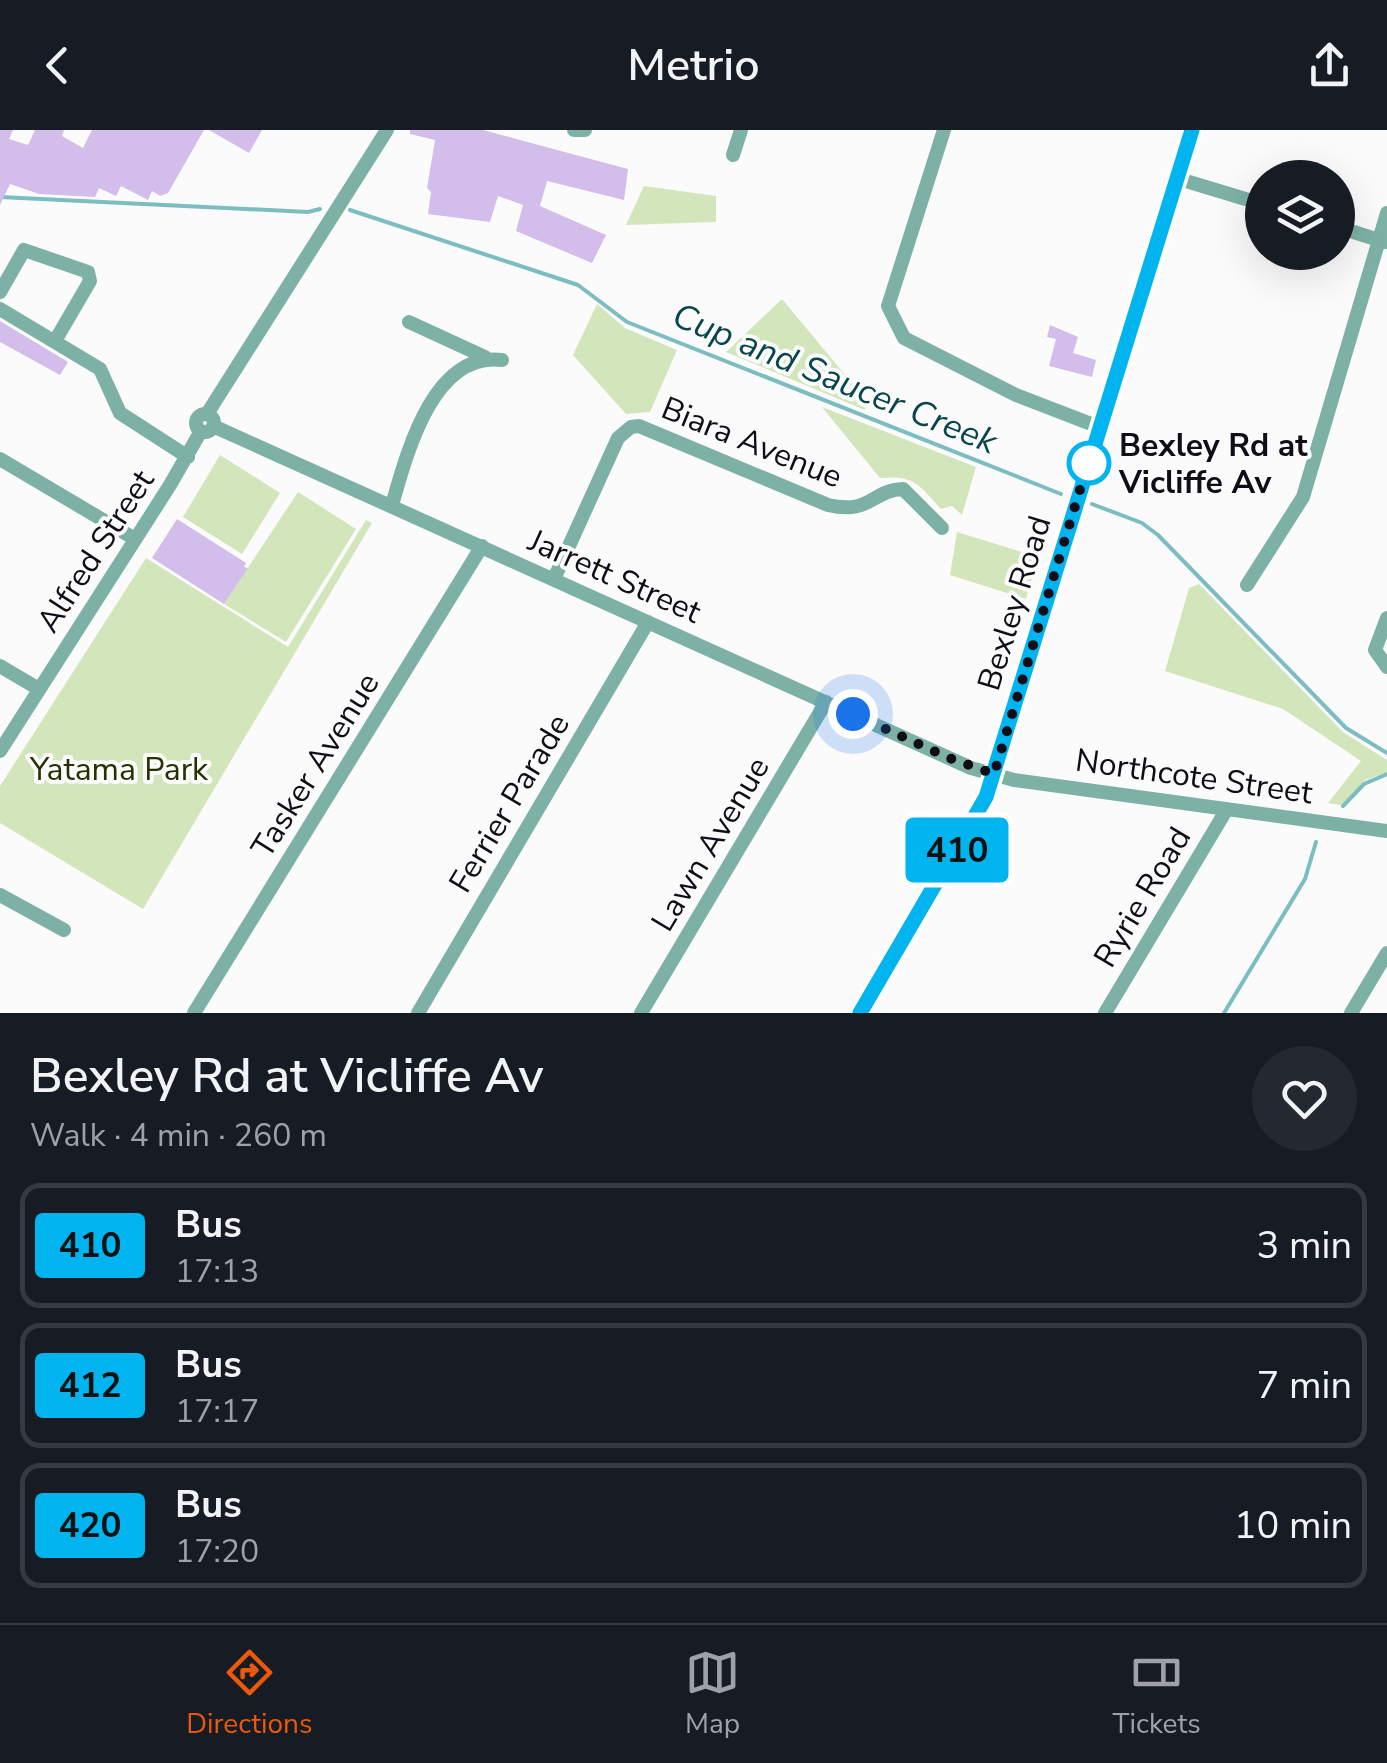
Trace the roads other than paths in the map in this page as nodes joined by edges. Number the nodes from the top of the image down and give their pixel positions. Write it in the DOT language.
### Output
graph roads {
  1 [pos="387,130"];
  2 [pos="574,130"];
  3 [pos="585,130"];
  4 [pos="741,130"];
  5 [pos="944,130"];
  6 [pos="1192,130"];
  7 [pos="734,155"];
  8 [pos="1176,178"];
  9 [pos="1245,199"];
  10 [pos="1387,213"];
  11 [pos="1355,232"];
  12 [pos="1383,241"];
  13 [pos="0,292"];
  14 [pos="0,308"];
  15 [pos="409,322"];
  16 [pos="55,340"];
  17 [pos="486,358"];
  18 [pos="502,360"];
  19 [pos="207,424"];
  20 [pos="1099,427"];
  21 [pos="188,457"];
  22 [pos="0,460"];
  23 [pos="392,505"];
  24 [pos="942,528"];
  25 [pos="136,539"];
  26 [pos="482,546"];
  27 [pos="554,579"];
  28 [pos="1247,585"];
  29 [pos="1387,618"];
  30 [pos="648,622"];
  31 [pos="0,666"];
  32 [pos="1387,667"];
  33 [pos="39,689"];
  34 [pos="826,702"];
  35 [pos="0,750"];
  36 [pos="994,774"];
  37 [pos="1226,808"];
  38 [pos="1387,831"];
  39 [pos="0,895"];
  40 [pos="64,930"];
  41 [pos="1387,952"];
  42 [pos="194,1013"];
  43 [pos="418,1013"];
  44 [pos="641,1013"];
  45 [pos="860,1013"];
  46 [pos="1104,1013"];
  47 [pos="1351,1013"];
  1 -- 19 [label="street, Alfred Street"];
  2 -- 3 [label="street"];
  4 -- 7 [label="street"];
  5 -- 20 [label="street"];
  6 -- 8 [label="main road, Bexley Road"];
  8 -- 9 [label="street"];
  8 -- 20 [label="main road, Bexley Road"];
  10 -- 12 [label="street"];
  11 -- 12 [label="street"];
  12 -- 28 [label="street"];
  13 -- 16 [label="street"];
  14 -- 16 [label="street"];
  15 -- 17 [label="street"];
  16 -- 21 [label="street"];
  17 -- 18 [label="street"];
  17 -- 23 [label="street"];
  19 -- 21 [label="street, Alfred Street"];
  19 -- 23 [label="street, Jarrett Street"];
  20 -- 36 [label="main road, Bexley Road"];
  21 -- 25 [label="street, Alfred Street"];
  22 -- 25 [label="street"];
  23 -- 26 [label="street, Jarrett Street"];
  24 -- 27 [label="street, Biara Avenue"];
  25 -- 33 [label="street, Alfred Street"];
  26 -- 27 [label="street, Jarrett Street"];
  26 -- 42 [label="street, Tasker Avenue"];
  27 -- 30 [label="street, Jarrett Street"];
  29 -- 32 [label="street"];
  30 -- 34 [label="street, Jarrett Street"];
  30 -- 43 [label="street, Ferrier Parade"];
  31 -- 33 [label="street"];
  33 -- 35 [label="street, Alfred Street"];
  34 -- 36 [label="street, Jarrett Street"];
  34 -- 44 [label="street, Lawn Avenue"];
  36 -- 37 [label="street, Northcote Street"];
  36 -- 45 [label="main road, Bexley Road"];
  37 -- 38 [label="street, Northcote Street"];
  37 -- 46 [label="street, Ryrie Road"];
  39 -- 40 [label="street"];
  41 -- 47 [label="street"];
}
